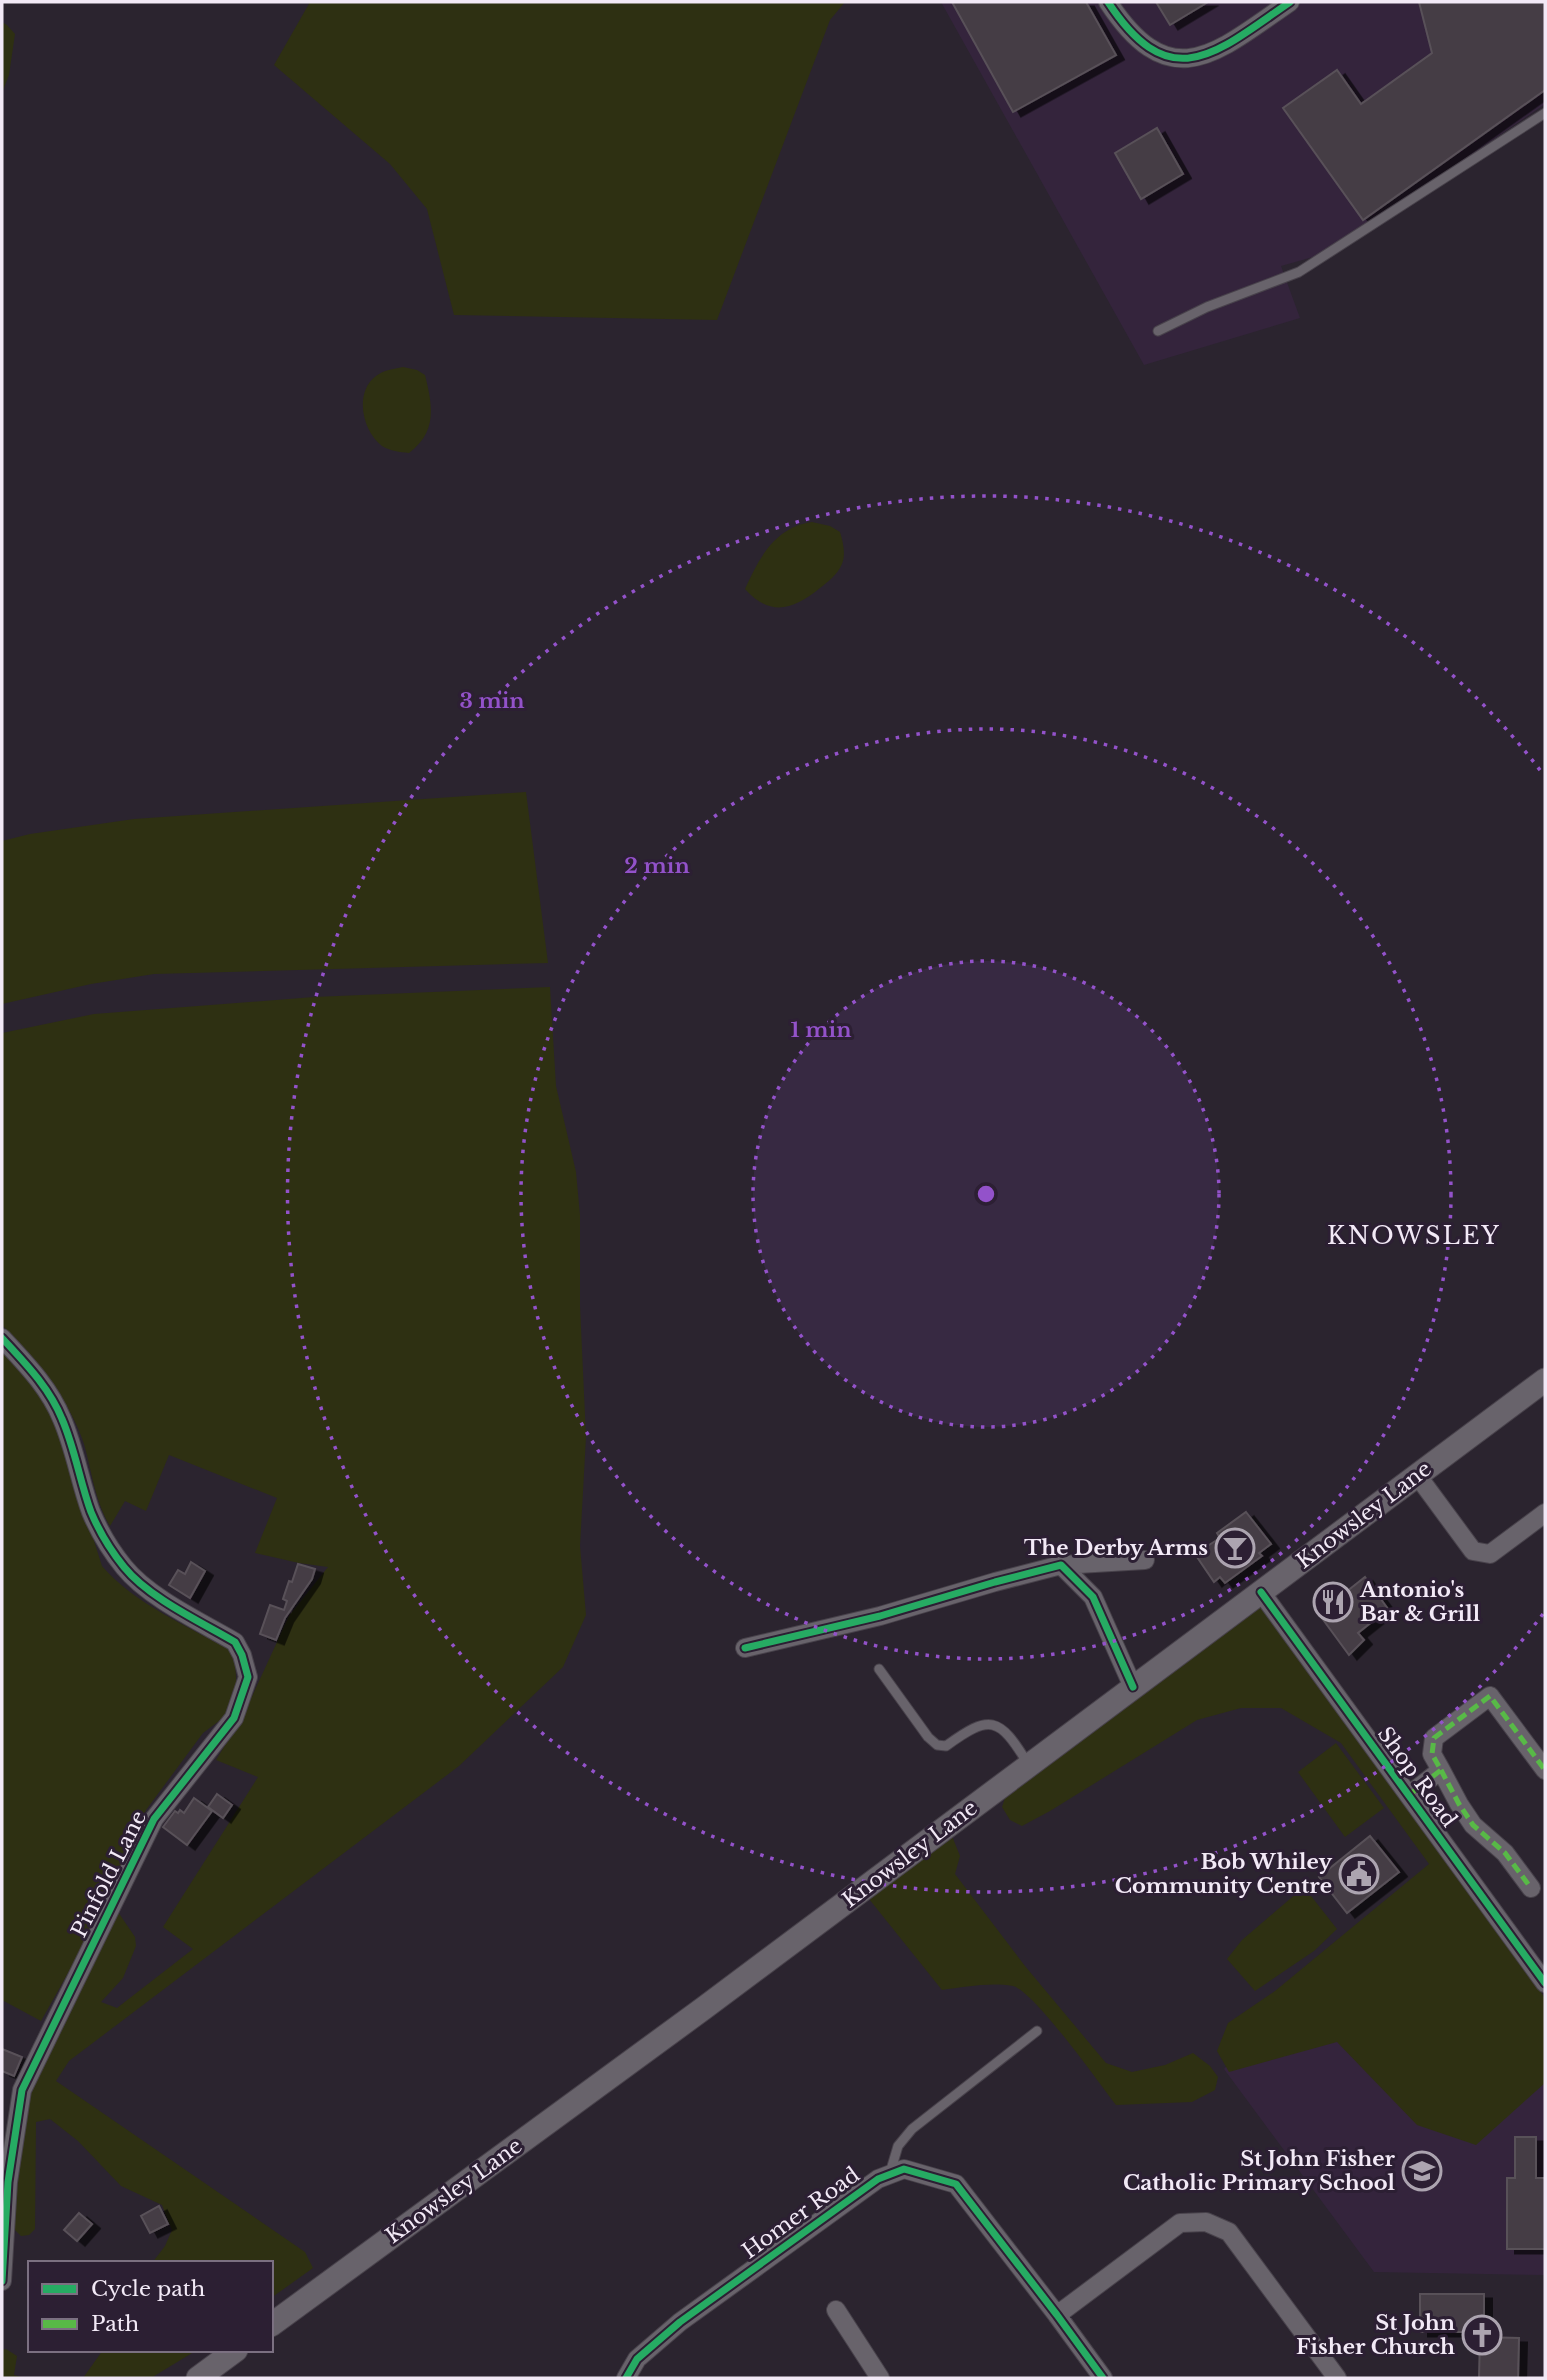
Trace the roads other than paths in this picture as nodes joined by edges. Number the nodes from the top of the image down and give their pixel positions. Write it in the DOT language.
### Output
graph roads {
  1 [pos="1108,2"];
  2 [pos="1290,2"];
  3 [pos="1545,113"];
  4 [pos="1158,331"];
  5 [pos="2,1338"];
  6 [pos="1545,1380"];
  7 [pos="1418,1475"];
  8 [pos="1545,1513"];
  9 [pos="1145,1560"];
  10 [pos="1061,1565"];
  11 [pos="1261,1592"];
  12 [pos="745,1648"];
  13 [pos="879,1669"];
  14 [pos="1133,1687"];
  15 [pos="1029,1765"];
  16 [pos="1441,1770"];
  17 [pos="1545,1770"];
  18 [pos="1409,1795"];
  19 [pos="1531,1888"];
  20 [pos="1545,1983"];
  21 [pos="1037,2031"];
  22 [pos="890,2175"];
  23 [pos="5,2181"];
  24 [pos="2,2281"];
  25 [pos="836,2310"];
  26 [pos="1057,2315"];
  27 [pos="273,2324"];
  28 [pos="233,2352"];
  29 [pos="198,2378"];
  30 [pos="626,2378"];
  31 [pos="880,2378"];
  32 [pos="1103,2378"];
  33 [pos="1337,2378"];
  1 -- 2 [label="street"];
  3 -- 4 [label="lane"];
  5 -- 23 [label="street, Pinfold Lane"];
  6 -- 7 [label="main road, Knowsley Lane"];
  7 -- 8 [label="street"];
  7 -- 11 [label="main road, Knowsley Lane"];
  9 -- 10 [label="street"];
  10 -- 12 [label="street"];
  10 -- 14 [label="street"];
  11 -- 14 [label="main road, Knowsley Lane"];
  11 -- 18 [label="street, Shop Road"];
  13 -- 15 [label="lane"];
  14 -- 15 [label="main road, Knowsley Lane"];
  15 -- 27 [label="main road, Knowsley Lane"];
  16 -- 17 [label="street"];
  16 -- 18 [label="street"];
  16 -- 19 [label="street"];
  18 -- 20 [label="street, Shop Road"];
  21 -- 22 [label="lane"];
  22 -- 26 [label="street, Homer Road"];
  22 -- 30 [label="street, Homer Road"];
  23 -- 24 [label="street, Pinfold Lane"];
  25 -- 31 [label="street"];
  26 -- 32 [label="street, Homer Road"];
  26 -- 33 [label="street"];
  28 -- 29 [label="main road"];
}
